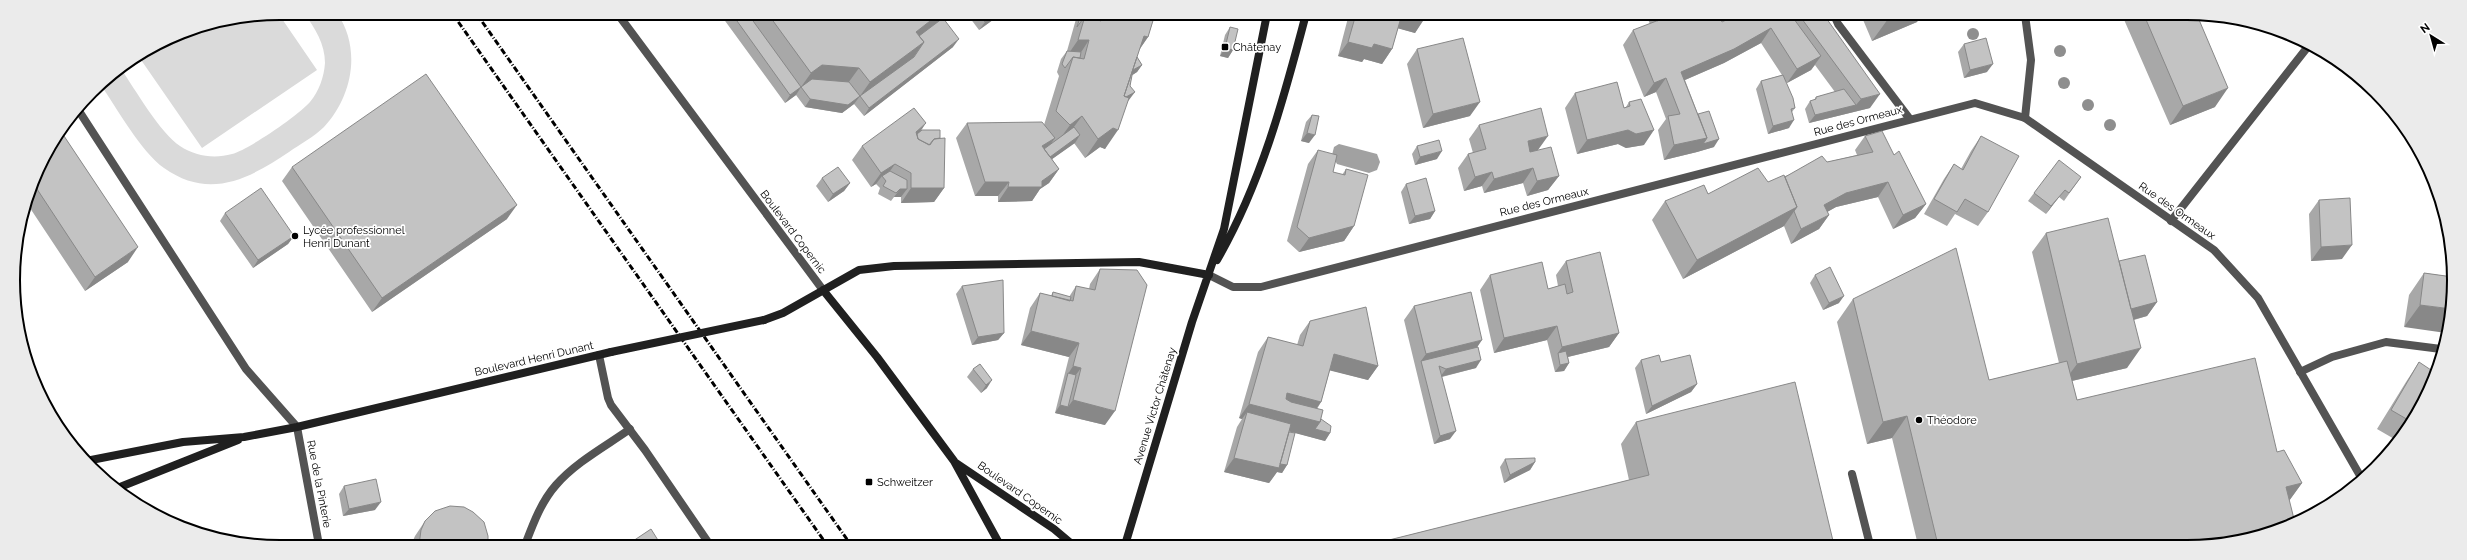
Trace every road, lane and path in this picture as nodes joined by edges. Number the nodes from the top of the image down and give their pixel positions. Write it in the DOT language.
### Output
graph roads {
  1 [pos="622,20"];
  2 [pos="1266,20"];
  3 [pos="1304,20"];
  4 [pos="1836,20"];
  5 [pos="2026,20"];
  6 [pos="2306,49"];
  7 [pos="81,114"];
  8 [pos="1909,118"];
  9 [pos="2025,118"];
  10 [pos="2171,221"];
  11 [pos="1209,275"];
  12 [pos="823,290"];
  13 [pos="2438,349"];
  14 [pos="599,355"];
  15 [pos="2300,372"];
  16 [pos="297,427"];
  17 [pos="630,429"];
  18 [pos="244,437"];
  19 [pos="92,460"];
  20 [pos="954,462"];
  21 [pos="1852,474"];
  22 [pos="2359,474"];
  23 [pos="122,486"];
  24 [pos="319,540"];
  25 [pos="526,540"];
  26 [pos="707,540"];
  27 [pos="997,540"];
  28 [pos="1066,540"];
  29 [pos="1127,540"];
  30 [pos="1869,540"];
  1 -- 12 [label="street, Boulevard Copernic"];
  2 -- 11 [label="street, Avenue Victor Châtenay"];
  3 -- 11 [label="street, Avenue Victor Châtenay"];
  4 -- 8 [label="street"];
  5 -- 9 [label="street"];
  6 -- 10 [label="street"];
  7 -- 16 [label="street"];
  8 -- 9 [label="street, Rue des Ormeaux"];
  8 -- 11 [label="street, Rue des Ormeaux"];
  9 -- 10 [label="street, Rue des Ormeaux"];
  10 -- 15 [label="street, Rue des Ormeaux"];
  11 -- 12 [label="street, Boulevard Henri Dunant"];
  11 -- 29 [label="street, Avenue Victor Châtenay"];
  12 -- 14 [label="street, Boulevard Henri Dunant, bridge"];
  12 -- 20 [label="street, Boulevard Copernic"];
  13 -- 15 [label="street"];
  14 -- 16 [label="street, Boulevard Henri Dunant"];
  14 -- 17 [label="street"];
  15 -- 22 [label="street, Rue des Ormeaux"];
  16 -- 18 [label="street, Boulevard Henri Dunant"];
  16 -- 24 [label="street, Rue de la Pinterie"];
  17 -- 25 [label="street"];
  17 -- 26 [label="street"];
  18 -- 19 [label="street, Boulevard Henri Dunant"];
  18 -- 23 [label="street, Boulevard Henri Dunant"];
  20 -- 27 [label="street, Boulevard Copernic"];
  20 -- 28 [label="street, Boulevard Copernic"];
  21 -- 30 [label="street"];
}
